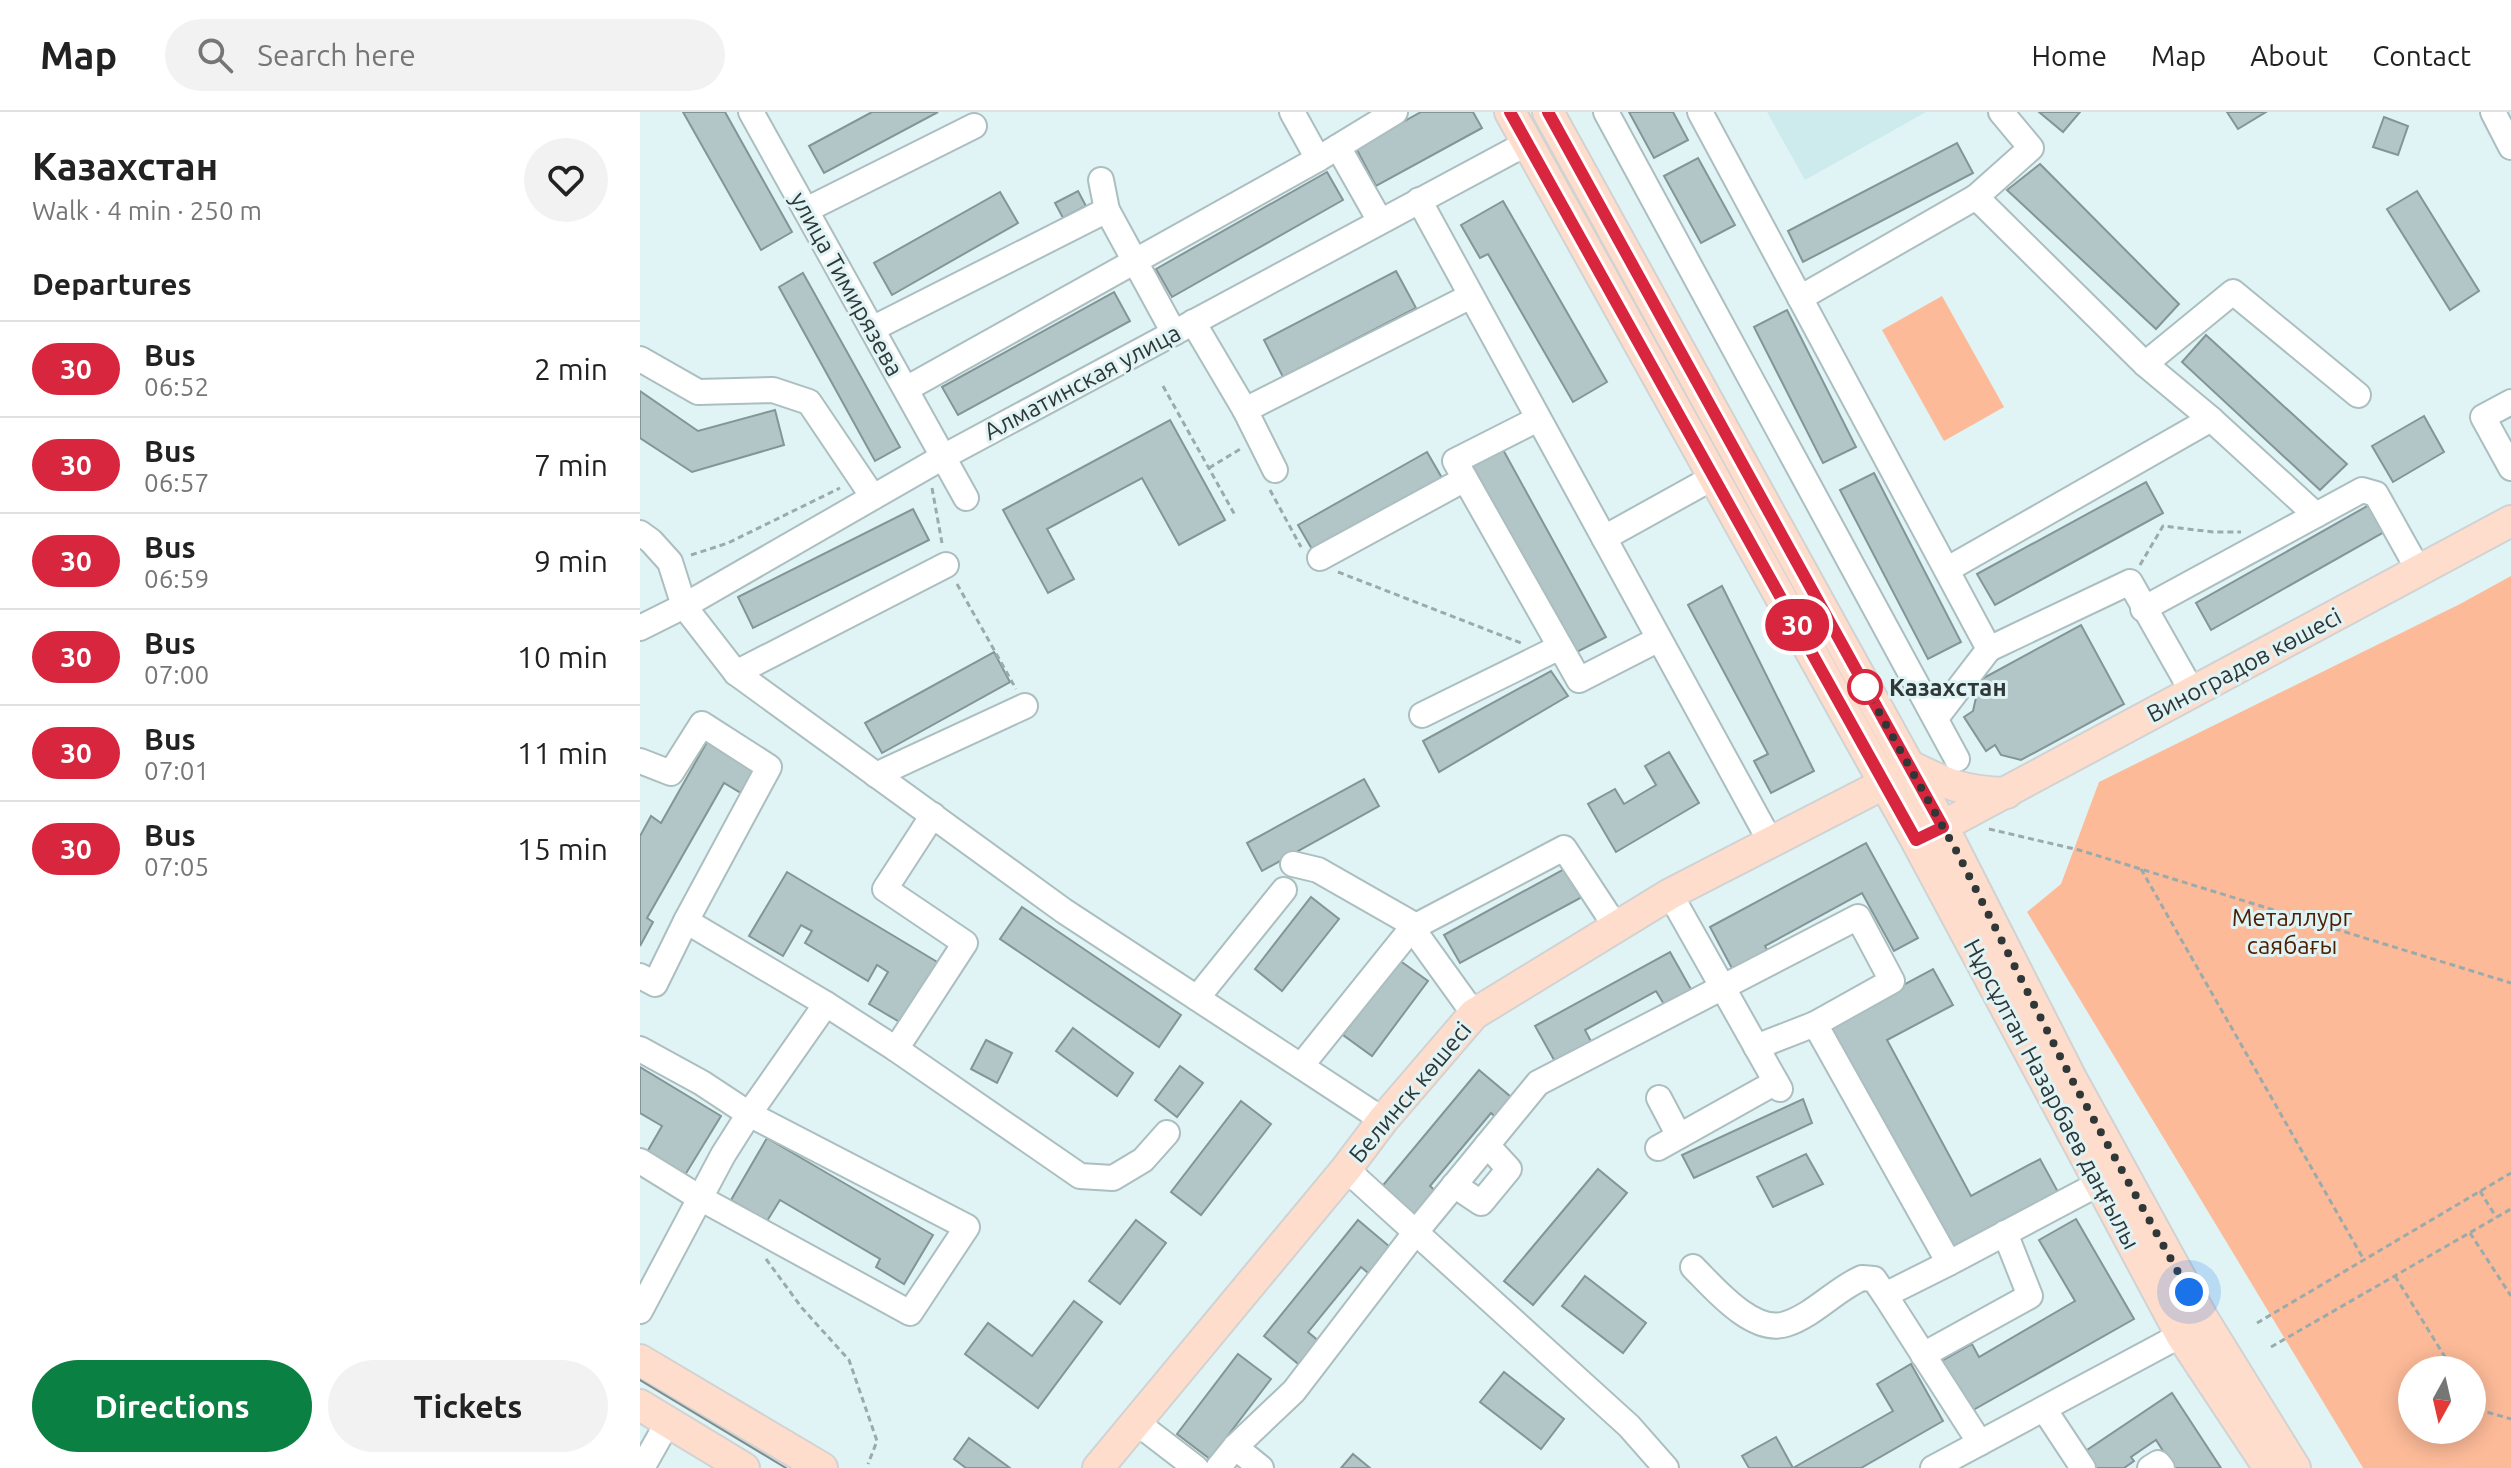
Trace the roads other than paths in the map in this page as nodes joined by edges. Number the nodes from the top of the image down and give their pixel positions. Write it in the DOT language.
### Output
graph roads {
  1 [pos="751,112"];
  2 [pos="1292,112"];
  3 [pos="1395,112"];
  4 [pos="1510,112"];
  5 [pos="1606,112"];
  6 [pos="1700,112"];
  7 [pos="2001,112"];
  8 [pos="2493,112"];
  9 [pos="1552,119"];
  10 [pos="974,126"];
  11 [pos="1527,143"];
  12 [pos="2511,147"];
  13 [pos="1328,153"];
  14 [pos="1101,180"];
  15 [pos="1976,197"];
  16 [pos="1419,200"];
  17 [pos="806,210"];
  18 [pos="1107,210"];
  19 [pos="1380,221"];
  20 [pos="1135,262"];
  21 [pos="1471,296"];
  22 [pos="1800,298"];
  23 [pos="1183,327"];
  24 [pos="872,329"];
  25 [pos="640,359"];
  26 [pos="2145,364"];
  27 [pos="906,389"];
  28 [pos="2358,395"];
  29 [pos="2511,402"];
  30 [pos="1245,410"];
  31 [pos="1538,419"];
  32 [pos="2211,419"];
  33 [pos="943,457"];
  34 [pos="2511,468"];
  35 [pos="1270,476"];
  36 [pos="1714,477"];
  37 [pos="1465,479"];
  38 [pos="873,497"];
  39 [pos="966,498"];
  40 [pos="2316,515"];
  41 [pos="2511,521"];
  42 [pos="640,533"];
  43 [pos="1604,538"];
  44 [pos="1319,559"];
  45 [pos="946,565"];
  46 [pos="1948,569"];
  47 [pos="2419,571"];
  48 [pos="684,606"];
  49 [pos="2143,609"];
  50 [pos="640,628"];
  51 [pos="1659,639"];
  52 [pos="1989,649"];
  53 [pos="1554,650"];
  54 [pos="736,673"];
  55 [pos="2193,693"];
  56 [pos="1025,706"];
  57 [pos="1422,715"];
  58 [pos="1936,718"];
  59 [pos="1957,759"];
  60 [pos="640,761"];
  61 [pos="1901,773"];
  62 [pos="876,775"];
  63 [pos="2009,793"];
  64 [pos="933,815"];
  65 [pos="1930,834"];
  66 [pos="1770,841"];
  67 [pos="1293,864"];
  68 [pos="1284,890"];
  69 [pos="1670,894"];
  70 [pos="686,921"];
  71 [pos="1414,927"];
  72 [pos="1616,927"];
  73 [pos="640,976"];
  74 [pos="1723,987"];
  75 [pos="1197,998"];
  76 [pos="826,1004"];
  77 [pos="1474,1014"];
  78 [pos="1815,1024"];
  79 [pos="1756,1047"];
  80 [pos="640,1049"];
  81 [pos="896,1049"];
  82 [pos="1301,1066"];
  83 [pos="1659,1098"];
  84 [pos="749,1114"];
  85 [pos="1383,1120"];
  86 [pos="1167,1133"];
  87 [pos="640,1161"];
  88 [pos="1346,1169"];
  89 [pos="2100,1183"];
  90 [pos="700,1198"];
  91 [pos="1415,1233"];
  92 [pos="2005,1233"];
  93 [pos="1949,1263"];
  94 [pos="1693,1267"];
  95 [pos="1885,1295"];
  96 [pos="640,1311"];
  97 [pos="2192,1327"];
  98 [pos="1923,1355"];
  99 [pos="640,1360"];
  100 [pos="640,1405"];
  101 [pos="2044,1409"];
  102 [pos="668,1422"];
  103 [pos="1136,1422"];
  104 [pos="1980,1443"];
  105 [pos="1235,1447"];
  106 [pos="642,1468"];
  107 [pos="744,1468"];
  108 [pos="822,1468"];
  109 [pos="1098,1468"];
  110 [pos="1196,1468"];
  111 [pos="1218,1468"];
  112 [pos="1261,1468"];
  113 [pos="1666,1468"];
  114 [pos="1933,1468"];
  115 [pos="2083,1468"];
  116 [pos="2150,1468"];
  117 [pos="2162,1468"];
  118 [pos="2269,1468"];
  119 [pos="2295,1468"];
  1 -- 17 [label="street, улица Тимирязева"];
  2 -- 13 [label="street"];
  3 -- 13 [label="street"];
  4 -- 11 [label="main road, Нұрсұлтан Назарбаев даңғылы"];
  5 -- 58 [label="street"];
  6 -- 22 [label="street"];
  7 -- 15 [label="street"];
  8 -- 12 [label="street"];
  9 -- 11 [label="main road"];
  9 -- 61 [label="main road, Нұрсұлтан Назарбаев даңғылы"];
  10 -- 17 [label="street"];
  11 -- 16 [label="street, Алматинская улица"];
  11 -- 36 [label="main road, Нұрсұлтан Назарбаев даңғылы"];
  13 -- 19 [label="street"];
  13 -- 20 [label="street"];
  14 -- 18 [label="street"];
  15 -- 22 [label="street"];
  15 -- 26 [label="street"];
  16 -- 19 [label="street, Алматинская улица"];
  16 -- 21 [label="street"];
  17 -- 24 [label="street, улица Тимирязева"];
  18 -- 20 [label="street"];
  18 -- 24 [label="street"];
  19 -- 23 [label="street, Алматинская улица"];
  20 -- 23 [label="street"];
  20 -- 27 [label="street"];
  21 -- 30 [label="street"];
  21 -- 31 [label="street"];
  22 -- 46 [label="street"];
  23 -- 30 [label="street"];
  23 -- 33 [label="street, Алматинская улица"];
  24 -- 27 [label="street, улица Тимирязева"];
  25 -- 38 [label="street"];
  26 -- 28 [label="street"];
  26 -- 32 [label="street"];
  27 -- 33 [label="street, улица Тимирязева"];
  29 -- 34 [label="street"];
  30 -- 35 [label="street"];
  31 -- 37 [label="street"];
  31 -- 43 [label="street"];
  32 -- 40 [label="street"];
  32 -- 46 [label="street"];
  33 -- 38 [label="street, Алматинская улица"];
  33 -- 39 [label="street, улица Тимирязева"];
  36 -- 43 [label="street"];
  36 -- 61 [label="main road, Нұрсұлтан Назарбаев даңғылы"];
  37 -- 44 [label="street"];
  37 -- 53 [label="street"];
  38 -- 48 [label="street, Алматинская улица"];
  40 -- 47 [label="street"];
  40 -- 49 [label="street"];
  41 -- 47 [label="main road, Виноградов көшесі"];
  42 -- 48 [label="street"];
  43 -- 51 [label="street"];
  45 -- 54 [label="street"];
  46 -- 52 [label="street"];
  47 -- 55 [label="main road, Виноградов көшесі"];
  48 -- 50 [label="street, Алматинская улица"];
  48 -- 54 [label="street"];
  49 -- 52 [label="street"];
  49 -- 55 [label="street"];
  51 -- 53 [label="street"];
  51 -- 66 [label="street"];
  52 -- 58 [label="street"];
  53 -- 57 [label="street"];
  54 -- 62 [label="street"];
  55 -- 63 [label="main road, Виноградов көшесі"];
  56 -- 62 [label="street"];
  58 -- 59 [label="street"];
  60 -- 70 [label="street"];
  61 -- 63 [label="main road"];
  61 -- 65 [label="main road, Нұрсұлтан Назарбаев даңғылы"];
  61 -- 66 [label="main road, Белинск көшесі"];
  62 -- 64 [label="street"];
  63 -- 65 [label="main road, Виноградов көшесі"];
  64 -- 75 [label="street"];
  64 -- 81 [label="street"];
  65 -- 89 [label="main road, Нұрсұлтан Назарбаев даңғылы"];
  65 -- 97 [label="main road, Нұрсұлтан Назарбаев даңғылы"];
  66 -- 69 [label="main road, Белинск көшесі"];
  67 -- 71 [label="street"];
  68 -- 75 [label="street"];
  69 -- 72 [label="main road, Белинск көшесі"];
  69 -- 74 [label="street"];
  70 -- 73 [label="street"];
  70 -- 76 [label="street"];
  71 -- 72 [label="street"];
  71 -- 77 [label="street"];
  71 -- 82 [label="street"];
  72 -- 77 [label="main road, Белинск көшесі"];
  74 -- 78 [label="street"];
  74 -- 79 [label="street"];
  74 -- 91 [label="street"];
  75 -- 82 [label="street"];
  76 -- 81 [label="street"];
  76 -- 84 [label="street"];
  77 -- 85 [label="main road, Белинск көшесі"];
  78 -- 79 [label="street"];
  78 -- 93 [label="street"];
  79 -- 83 [label="street"];
  80 -- 84 [label="street"];
  81 -- 86 [label="street"];
  82 -- 85 [label="street"];
  84 -- 90 [label="street"];
  84 -- 90 [label="street"];
  85 -- 88 [label="main road, Белинск көшесі"];
  87 -- 90 [label="street"];
  88 -- 91 [label="street"];
  88 -- 103 [label="main road, Белинск көшесі"];
  89 -- 92 [label="street"];
  89 -- 97 [label="main road, Нұрсұлтан Назарбаев даңғылы"];
  90 -- 96 [label="street"];
  91 -- 105 [label="street"];
  91 -- 113 [label="street"];
  92 -- 93 [label="street"];
  92 -- 98 [label="street"];
  93 -- 95 [label="street"];
  94 -- 95 [label="street"];
  95 -- 98 [label="street"];
  97 -- 101 [label="street"];
  97 -- 118 [label="main road, Нұрсұлтан Назарбаев даңғылы"];
  97 -- 119 [label="main road, Нұрсұлтан Назарбаев даңғылы"];
  98 -- 104 [label="street"];
  99 -- 108 [label="main road"];
  100 -- 102 [label="main road"];
  101 -- 104 [label="street"];
  101 -- 115 [label="street"];
  102 -- 106 [label="street"];
  102 -- 107 [label="main road"];
  103 -- 109 [label="main road, Белинск көшесі"];
  103 -- 110 [label="street"];
  104 -- 114 [label="street"];
  105 -- 111 [label="street"];
  105 -- 112 [label="street"];
  116 -- 117 [label="street"];
}
